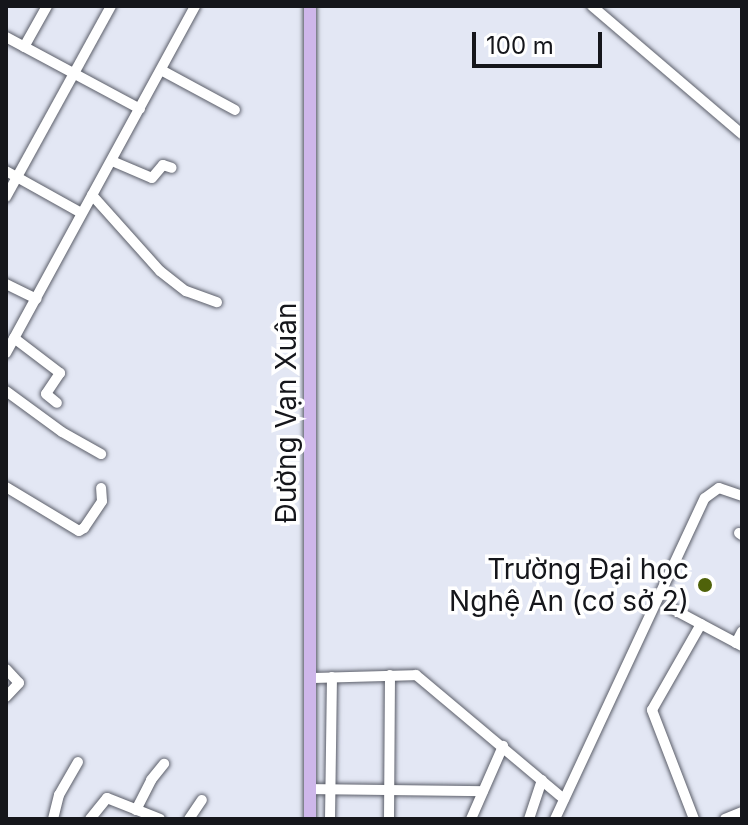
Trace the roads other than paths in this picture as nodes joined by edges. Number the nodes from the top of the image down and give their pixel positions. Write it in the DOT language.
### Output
graph roads {
  1 [pos="47,6"];
  2 [pos="111,6"];
  3 [pos="195,6"];
  4 [pos="310,6"];
  5 [pos="592,6"];
  6 [pos="6,37"];
  7 [pos="24,47"];
  8 [pos="161,70"];
  9 [pos="73,75"];
  10 [pos="140,109"];
  11 [pos="235,110"];
  12 [pos="742,134"];
  13 [pos="112,161"];
  14 [pos="172,168"];
  15 [pos="6,171"];
  16 [pos="17,177"];
  17 [pos="92,195"];
  18 [pos="6,197"];
  19 [pos="81,213"];
  20 [pos="6,284"];
  21 [pos="37,299"];
  22 [pos="217,302"];
  23 [pos="14,338"];
  24 [pos="6,353"];
  25 [pos="6,391"];
  26 [pos="57,403"];
  27 [pos="101,454"];
  28 [pos="6,487"];
  29 [pos="101,488"];
  30 [pos="742,496"];
  31 [pos="669,607"];
  32 [pos="701,624"];
  33 [pos="742,631"];
  34 [pos="739,645"];
  35 [pos="6,669"];
  36 [pos="390,675"];
  37 [pos="332,677"];
  38 [pos="310,678"];
  39 [pos="6,697"];
  40 [pos="503,746"];
  41 [pos="78,762"];
  42 [pos="164,764"];
  43 [pos="542,780"];
  44 [pos="310,789"];
  45 [pos="331,790"];
  46 [pos="483,791"];
  47 [pos="389,792"];
  48 [pos="564,799"];
  49 [pos="202,800"];
  50 [pos="136,810"];
  51 [pos="742,812"];
  52 [pos="53,819"];
  53 [pos="90,819"];
  54 [pos="160,819"];
  55 [pos="189,819"];
  56 [pos="310,819"];
  57 [pos="330,819"];
  58 [pos="389,819"];
  59 [pos="471,819"];
  60 [pos="529,819"];
  61 [pos="555,819"];
  62 [pos="694,819"];
  63 [pos="725,819"];
  1 -- 7 [label="street"];
  2 -- 9 [label="street"];
  3 -- 8 [label="street"];
  4 -- 38 [label="main road, Đường Vạn Xuân"];
  5 -- 12 [label="street"];
  6 -- 7 [label="street"];
  7 -- 9 [label="street"];
  8 -- 10 [label="street"];
  8 -- 11 [label="street"];
  9 -- 10 [label="street"];
  9 -- 16 [label="street"];
  10 -- 13 [label="street"];
  13 -- 14 [label="street"];
  13 -- 17 [label="street"];
  15 -- 16 [label="street"];
  16 -- 18 [label="street"];
  16 -- 19 [label="street"];
  17 -- 19 [label="street"];
  17 -- 22 [label="street"];
  19 -- 21 [label="street"];
  20 -- 21 [label="street"];
  21 -- 23 [label="street"];
  23 -- 24 [label="street"];
  23 -- 26 [label="street"];
  25 -- 27 [label="street"];
  28 -- 29 [label="street"];
  30 -- 48 [label="street"];
  31 -- 32 [label="street"];
  32 -- 34 [label="street"];
  32 -- 62 [label="street"];
  33 -- 34 [label="street"];
  35 -- 39 [label="street"];
  36 -- 37 [label="street"];
  36 -- 40 [label="street"];
  36 -- 47 [label="street"];
  37 -- 38 [label="street"];
  37 -- 45 [label="street"];
  38 -- 44 [label="main road, Đường Vạn Xuân"];
  40 -- 43 [label="street"];
  40 -- 46 [label="street"];
  41 -- 52 [label="street"];
  42 -- 50 [label="street"];
  43 -- 48 [label="street"];
  43 -- 60 [label="street"];
  44 -- 45 [label="street"];
  44 -- 56 [label="main road, Đường Vạn Xuân"];
  45 -- 47 [label="street"];
  45 -- 57 [label="street"];
  46 -- 47 [label="street"];
  46 -- 59 [label="street"];
  47 -- 58 [label="street"];
  48 -- 61 [label="street"];
  49 -- 55 [label="street"];
  50 -- 53 [label="street"];
  50 -- 54 [label="street"];
  51 -- 63 [label="street"];
}
